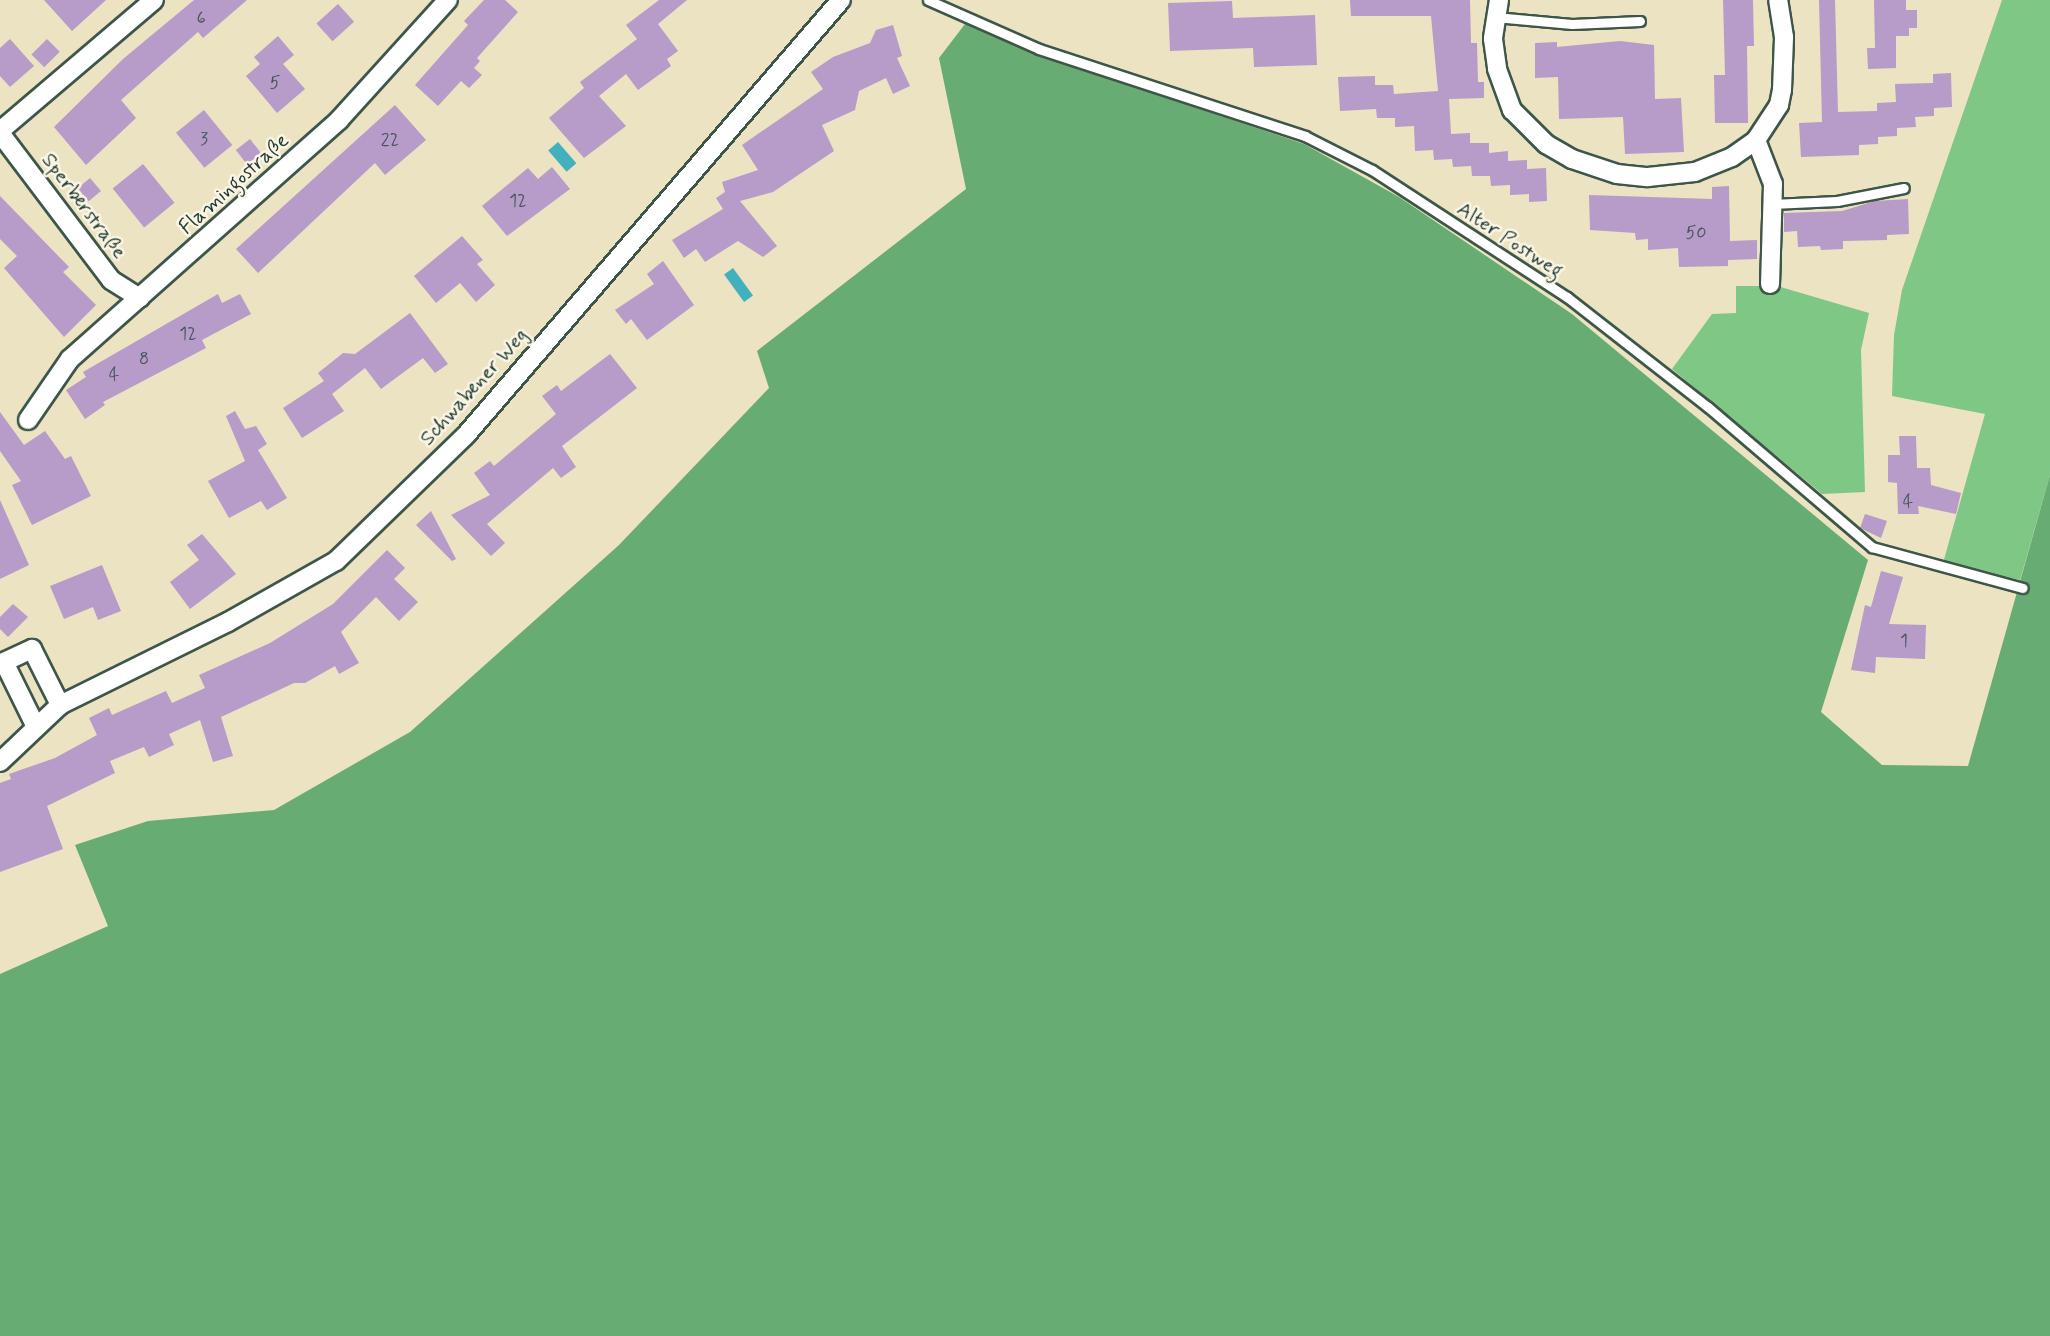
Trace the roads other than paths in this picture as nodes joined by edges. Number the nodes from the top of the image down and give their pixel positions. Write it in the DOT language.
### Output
graph roads {
  1 [pos="154,0"];
  2 [pos="448,0"];
  3 [pos="841,0"];
  4 [pos="928,0"];
  5 [pos="1778,0"];
  6 [pos="1497,8"];
  7 [pos="1640,21"];
  8 [pos="0,132"];
  9 [pos="1756,140"];
  10 [pos="1904,188"];
  11 [pos="1772,204"];
  12 [pos="1770,284"];
  13 [pos="140,298"];
  14 [pos="29,420"];
  15 [pos="2023,588"];
  16 [pos="60,705"];
  17 [pos="36,727"];
  18 [pos="0,762"];
  1 -- 8 [label="street"];
  2 -- 13 [label="street, Flamingostraße"];
  3 -- 16 [label="street, Schwabener Weg"];
  4 -- 15 [label="lane, Alter Postweg"];
  5 -- 9 [label="street"];
  6 -- 7 [label="lane"];
  6 -- 9 [label="street"];
  8 -- 13 [label="street, Sperberstraße"];
  9 -- 11 [label="street"];
  10 -- 11 [label="lane"];
  11 -- 12 [label="street"];
  13 -- 14 [label="street, Flamingostraße"];
  16 -- 17 [label="street, Schwabener Weg"];
  16 -- 17 [label="street"];
  17 -- 18 [label="street, Schwabener Weg"];
}
